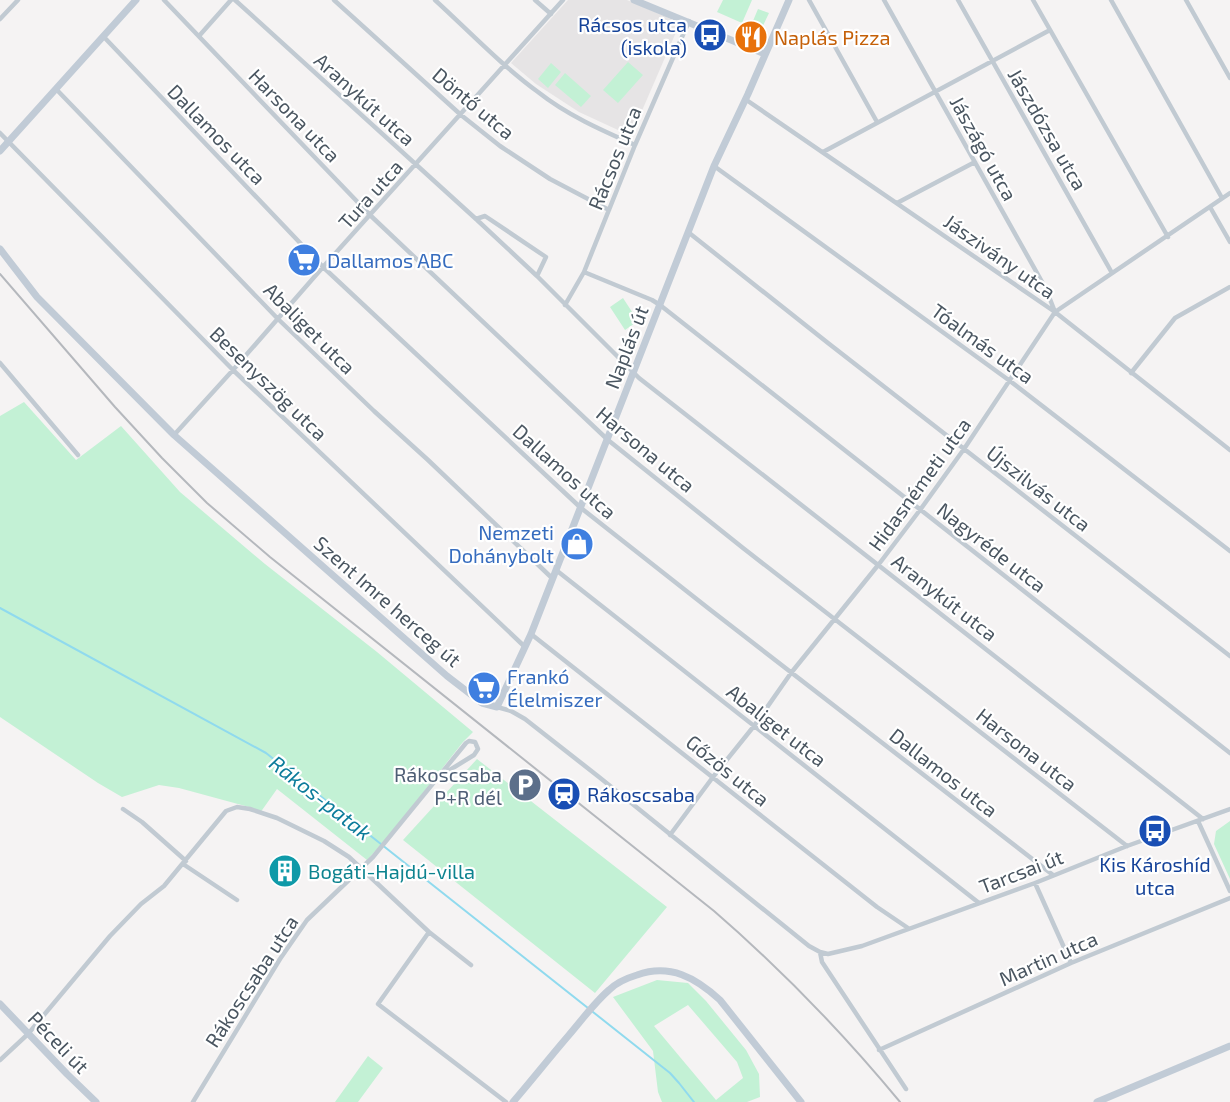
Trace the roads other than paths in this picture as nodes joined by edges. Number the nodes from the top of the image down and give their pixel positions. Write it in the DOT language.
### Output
graph roads {
  1 [pos="18,0"];
  2 [pos="136,0"];
  3 [pos="164,0"];
  4 [pos="233,0"];
  5 [pos="334,0"];
  6 [pos="435,0"];
  7 [pos="535,0"];
  8 [pos="563,0"];
  9 [pos="634,0"];
  10 [pos="789,0"];
  11 [pos="809,0"];
  12 [pos="884,0"];
  13 [pos="958,0"];
  14 [pos="1033,0"];
  15 [pos="1111,0"];
  16 [pos="1186,0"];
  17 [pos="550,14"];
  18 [pos="0,19"];
  19 [pos="689,21"];
  20 [pos="1050,30"];
  21 [pos="103,36"];
  22 [pos="199,36"];
  23 [pos="765,54"];
  24 [pos="992,61"];
  25 [pos="505,65"];
  26 [pos="1230,78"];
  27 [pos="56,89"];
  28 [pos="935,92"];
  29 [pos="745,99"];
  30 [pos="461,115"];
  31 [pos="877,122"];
  32 [pos="0,133"];
  33 [pos="8,141"];
  34 [pos="634,145"];
  35 [pos="0,151"];
  36 [pos="823,152"];
  37 [pos="975,162"];
  38 [pos="416,165"];
  39 [pos="714,166"];
  40 [pos="1230,193"];
  41 [pos="1222,198"];
  42 [pos="897,203"];
  43 [pos="1210,207"];
  44 [pos="609,210"];
  45 [pos="371,216"];
  46 [pos="476,219"];
  47 [pos="688,232"];
  48 [pos="1168,237"];
  49 [pos="1230,242"];
  50 [pos="0,249"];
  51 [pos="323,267"];
  52 [pos="584,272"];
  53 [pos="1112,273"];
  54 [pos="537,276"];
  55 [pos="1230,287"];
  56 [pos="565,305"];
  57 [pos="660,305"];
  58 [pos="1055,312"];
  59 [pos="279,319"];
  60 [pos="0,363"];
  61 [pos="233,370"];
  62 [pos="633,373"];
  63 [pos="1131,373"];
  64 [pos="1010,381"];
  65 [pos="174,435"];
  66 [pos="608,440"];
  67 [pos="964,449"];
  68 [pos="1230,450"];
  69 [pos="78,455"];
  70 [pos="580,508"];
  71 [pos="920,510"];
  72 [pos="1230,551"];
  73 [pos="879,564"];
  74 [pos="556,570"];
  75 [pos="553,579"];
  76 [pos="835,618"];
  77 [pos="531,634"];
  78 [pos="525,647"];
  79 [pos="1230,656"];
  80 [pos="791,673"];
  81 [pos="497,707"];
  82 [pos="754,726"];
  83 [pos="1230,753"];
  84 [pos="440,776"];
  85 [pos="713,777"];
  86 [pos="123,809"];
  87 [pos="1230,809"];
  88 [pos="1201,820"];
  89 [pos="670,835"];
  90 [pos="1126,846"];
  91 [pos="184,862"];
  92 [pos="361,868"];
  93 [pos="1053,875"];
  94 [pos="1035,883"];
  95 [pos="1230,891"];
  96 [pos="1230,898"];
  97 [pos="237,900"];
  98 [pos="979,903"];
  99 [pos="908,928"];
  100 [pos="429,932"];
  101 [pos="820,952"];
  102 [pos="1071,963"];
  103 [pos="471,965"];
  104 [pos="0,1004"];
  105 [pos="28,1034"];
  106 [pos="1230,1046"];
  107 [pos="879,1050"];
  108 [pos="0,1060"];
  109 [pos="906,1089"];
  110 [pos="96,1102"];
  111 [pos="193,1102"];
  112 [pos="506,1102"];
  113 [pos="513,1102"];
  114 [pos="801,1102"];
  115 [pos="1097,1102"];
  1 -- 18 [label="street"];
  2 -- 21 [label="street"];
  3 -- 22 [label="street, Harsona utca"];
  4 -- 22 [label="street"];
  4 -- 38 [label="street, Aranykút utca"];
  5 -- 30 [label="street, Döntő utca"];
  6 -- 25 [label="street"];
  7 -- 17 [label="street"];
  8 -- 17 [label="street, Tura utca"];
  9 -- 19 [label="street"];
  10 -- 23 [label="street, Naplás út"];
  11 -- 31 [label="street"];
  12 -- 28 [label="street, Jászágó utca"];
  13 -- 24 [label="street, Jászdózsa utca"];
  14 -- 20 [label="street"];
  15 -- 41 [label="street"];
  16 -- 26 [label="street"];
  17 -- 25 [label="street, Tura utca"];
  19 -- 23 [label="street"];
  19 -- 34 [label="street, Rácsos utca"];
  20 -- 24 [label="street"];
  20 -- 48 [label="street"];
  21 -- 27 [label="street"];
  21 -- 51 [label="street, Dallamos utca"];
  22 -- 45 [label="street, Harsona utca"];
  23 -- 29 [label="street, Naplás út"];
  24 -- 28 [label="street"];
  24 -- 53 [label="street, Jászdózsa utca"];
  25 -- 30 [label="street, Tura utca"];
  25 -- 34 [label="street"];
  27 -- 33 [label="street"];
  27 -- 59 [label="street, Abaliget utca"];
  28 -- 31 [label="street"];
  28 -- 37 [label="street, Jászágó utca"];
  29 -- 36 [label="street, Jászivány utca"];
  29 -- 39 [label="street, Naplás út"];
  30 -- 38 [label="street, Tura utca"];
  30 -- 44 [label="street, Döntő utca"];
  31 -- 36 [label="street"];
  32 -- 33 [label="street, Besenyszög utca"];
  33 -- 35 [label="street"];
  33 -- 61 [label="street, Besenyszög utca"];
  34 -- 44 [label="street, Rácsos utca"];
  36 -- 42 [label="street, Jászivány utca"];
  37 -- 42 [label="street"];
  37 -- 58 [label="street, Jászágó utca"];
  38 -- 45 [label="street, Tura utca"];
  38 -- 46 [label="street, Aranykút utca"];
  39 -- 47 [label="street, Naplás út"];
  39 -- 64 [label="street, Tóalmás utca"];
  40 -- 41 [label="street, Hidasnémeti utca"];
  41 -- 43 [label="street, Hidasnémeti utca"];
  42 -- 58 [label="street, Jászivány utca"];
  43 -- 48 [label="street, Hidasnémeti utca"];
  43 -- 49 [label="street"];
  44 -- 52 [label="street, Rácsos utca"];
  45 -- 51 [label="street, Tura utca"];
  45 -- 66 [label="street, Harsona utca"];
  46 -- 54 [label="street, Aranykút utca"];
  46 -- 54 [label="street, Aranykút utca"];
  47 -- 57 [label="street, Naplás út"];
  47 -- 67 [label="street, Újszilvás utca"];
  48 -- 53 [label="street, Hidasnémeti utca"];
  50 -- 65 [label="street, Szent Imre herceg út"];
  51 -- 59 [label="street, Tura utca"];
  51 -- 70 [label="street, Dallamos utca"];
  52 -- 56 [label="street, Rácsos utca"];
  52 -- 57 [label="street, Nagyréde utca"];
  53 -- 58 [label="street, Hidasnémeti utca"];
  54 -- 56 [label="street, Aranykút utca"];
  55 -- 63 [label="street"];
  56 -- 62 [label="street, Aranykút utca"];
  57 -- 62 [label="street, Naplás út"];
  57 -- 71 [label="street, Nagyréde utca"];
  58 -- 63 [label="street, Jászivány utca"];
  58 -- 64 [label="street, Hidasnémeti utca"];
  59 -- 61 [label="street, Tura utca"];
  59 -- 75 [label="street, Abaliget utca"];
  60 -- 69 [label="street"];
  61 -- 65 [label="street, Tura utca"];
  61 -- 78 [label="street, Besenyszög utca"];
  62 -- 66 [label="street, Naplás út"];
  62 -- 73 [label="street, Aranykút utca"];
  63 -- 68 [label="street, Jászivány utca"];
  64 -- 67 [label="street, Hidasnémeti utca"];
  64 -- 72 [label="street, Tóalmás utca"];
  65 -- 81 [label="street, Szent Imre herceg út"];
  66 -- 70 [label="street, Naplás út"];
  66 -- 76 [label="street, Harsona utca"];
  67 -- 71 [label="street, Hidasnémeti utca"];
  67 -- 79 [label="street, Újszilvás utca"];
  70 -- 74 [label="street, Naplás út"];
  70 -- 80 [label="street, Dallamos utca"];
  71 -- 73 [label="street, Hidasnémeti utca"];
  71 -- 83 [label="street, Nagyréde utca"];
  73 -- 76 [label="street, Hidasnémeti utca"];
  73 -- 88 [label="street, Aranykút utca"];
  74 -- 75 [label="street, Naplás út"];
  74 -- 82 [label="street, Abaliget utca"];
  75 -- 77 [label="street, Naplás út"];
  76 -- 80 [label="street, Hidasnémeti utca"];
  76 -- 90 [label="street, Harsona utca"];
  77 -- 78 [label="street, Naplás út"];
  77 -- 85 [label="street, Gőzös utca"];
  78 -- 81 [label="street, Naplás út"];
  80 -- 82 [label="street, Hidasnémeti utca"];
  80 -- 93 [label="street, Dallamos utca"];
  81 -- 89 [label="street, Szent Imre herceg út"];
  82 -- 85 [label="street, Hidasnémeti utca"];
  82 -- 98 [label="street, Abaliget utca"];
  84 -- 84 [label="street, Rákoscsaba utca"];
  84 -- 92 [label="street, Rákoscsaba utca"];
  85 -- 89 [label="street, Hidasnémeti utca"];
  85 -- 99 [label="street, Gőzös utca"];
  86 -- 91 [label="street"];
  87 -- 88 [label="street, Tarcsai út"];
  88 -- 90 [label="street, Tarcsai út"];
  88 -- 95 [label="street"];
  89 -- 101 [label="street, Szent Imre herceg út"];
  90 -- 93 [label="street, Tarcsai út"];
  91 -- 92 [label="street"];
  91 -- 97 [label="street"];
  91 -- 105 [label="street"];
  92 -- 100 [label="street"];
  92 -- 111 [label="street, Rákoscsaba utca"];
  93 -- 94 [label="street, Tarcsai út"];
  94 -- 98 [label="street, Tarcsai út"];
  94 -- 102 [label="street"];
  96 -- 102 [label="street, Martin utca"];
  98 -- 99 [label="street, Tarcsai út"];
  99 -- 101 [label="street, Tarcsai út"];
  100 -- 103 [label="street"];
  100 -- 112 [label="street"];
  101 -- 107 [label="street"];
  102 -- 107 [label="street, Martin utca"];
  104 -- 105 [label="street, Péceli út"];
  105 -- 108 [label="street"];
  105 -- 110 [label="street, Péceli út"];
  106 -- 115 [label="street"];
  107 -- 109 [label="street"];
  113 -- 114 [label="street"];
}
